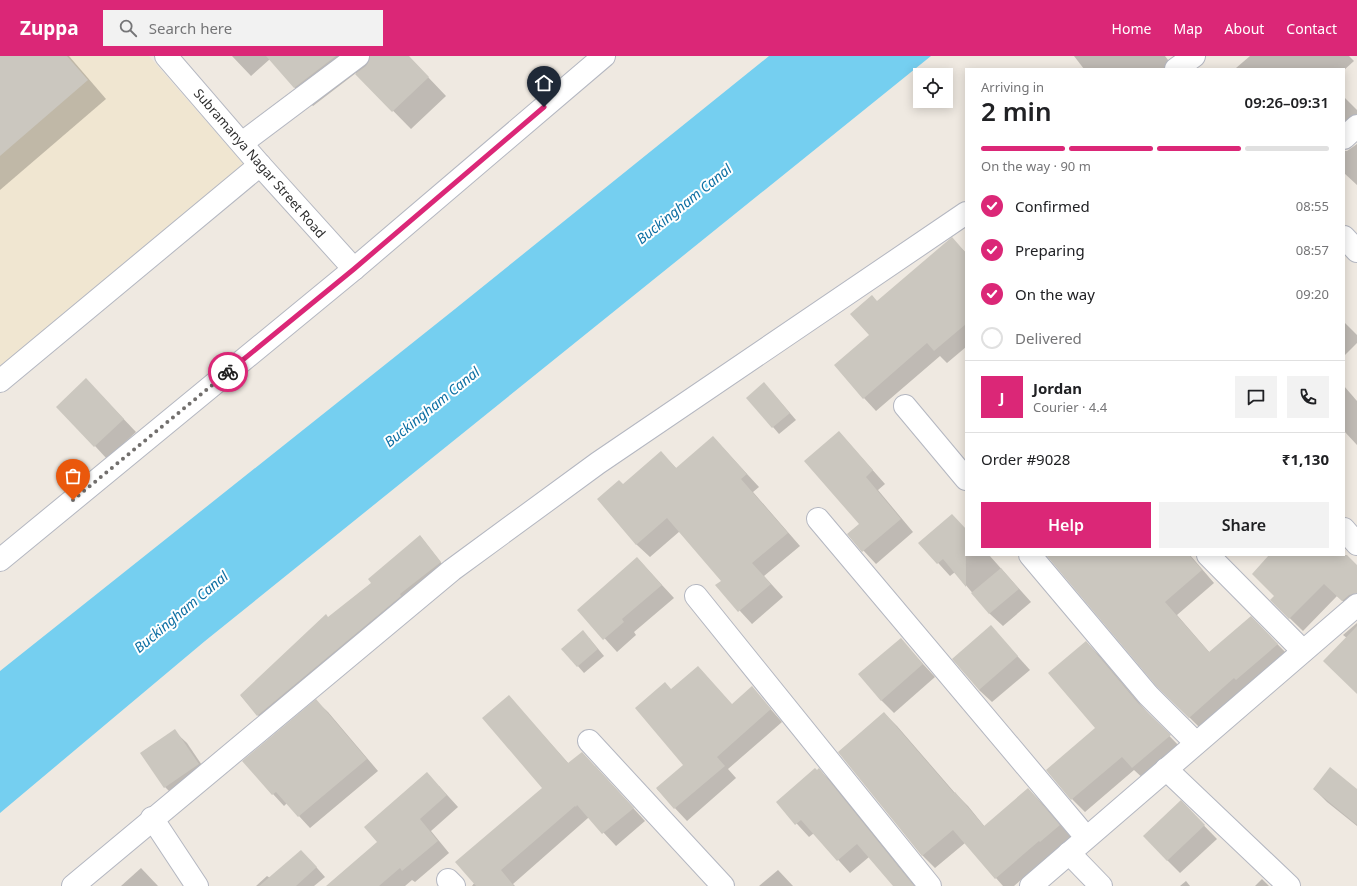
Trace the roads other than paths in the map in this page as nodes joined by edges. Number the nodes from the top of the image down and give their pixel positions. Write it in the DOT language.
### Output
graph roads {
  1 [pos="166,56"];
  2 [pos="358,56"];
  3 [pos="604,56"];
  4 [pos="1194,56"];
  5 [pos="1177,68"];
  6 [pos="1357,126"];
  7 [pos="1345,137"];
  8 [pos="242,143"];
  9 [pos="260,165"];
  10 [pos="965,215"];
  11 [pos="1345,237"];
  12 [pos="1357,251"];
  13 [pos="354,269"];
  14 [pos="0,381"];
  15 [pos="905,406"];
  16 [pos="965,478"];
  17 [pos="818,519"];
  18 [pos="1345,531"];
  19 [pos="1357,544"];
  20 [pos="1031,556"];
  21 [pos="1209,556"];
  22 [pos="0,560"];
  23 [pos="696,596"];
  24 [pos="1357,604"];
  25 [pos="1303,651"];
  26 [pos="589,741"];
  27 [pos="1196,743"];
  28 [pos="1166,769"];
  29 [pos="152,818"];
  30 [pos="1086,837"];
  31 [pos="1069,853"];
  32 [pos="73,886"];
  33 [pos="197,886"];
  34 [pos="724,886"];
  35 [pos="930,886"];
  36 [pos="1031,886"];
  37 [pos="1102,886"];
  38 [pos="1289,886"];
  1 -- 8 [label="street, Subramanya Nagar Street Road"];
  2 -- 8 [label="street"];
  3 -- 13 [label="street"];
  4 -- 5 [label="street"];
  6 -- 7 [label="street"];
  8 -- 9 [label="street, Subramanya Nagar Street Road"];
  9 -- 13 [label="street, Subramanya Nagar Street Road"];
  9 -- 14 [label="street"];
  10 -- 29 [label="street"];
  11 -- 12 [label="street"];
  13 -- 22 [label="street"];
  15 -- 16 [label="street"];
  17 -- 30 [label="street"];
  18 -- 19 [label="street"];
  20 -- 27 [label="street"];
  21 -- 25 [label="street"];
  23 -- 35 [label="street"];
  24 -- 25 [label="street"];
  25 -- 27 [label="street"];
  26 -- 34 [label="street"];
  27 -- 28 [label="street"];
  28 -- 30 [label="street"];
  28 -- 38 [label="street"];
  29 -- 32 [label="street"];
  29 -- 33 [label="street"];
  30 -- 31 [label="street"];
  31 -- 36 [label="street"];
  31 -- 37 [label="street"];
}
